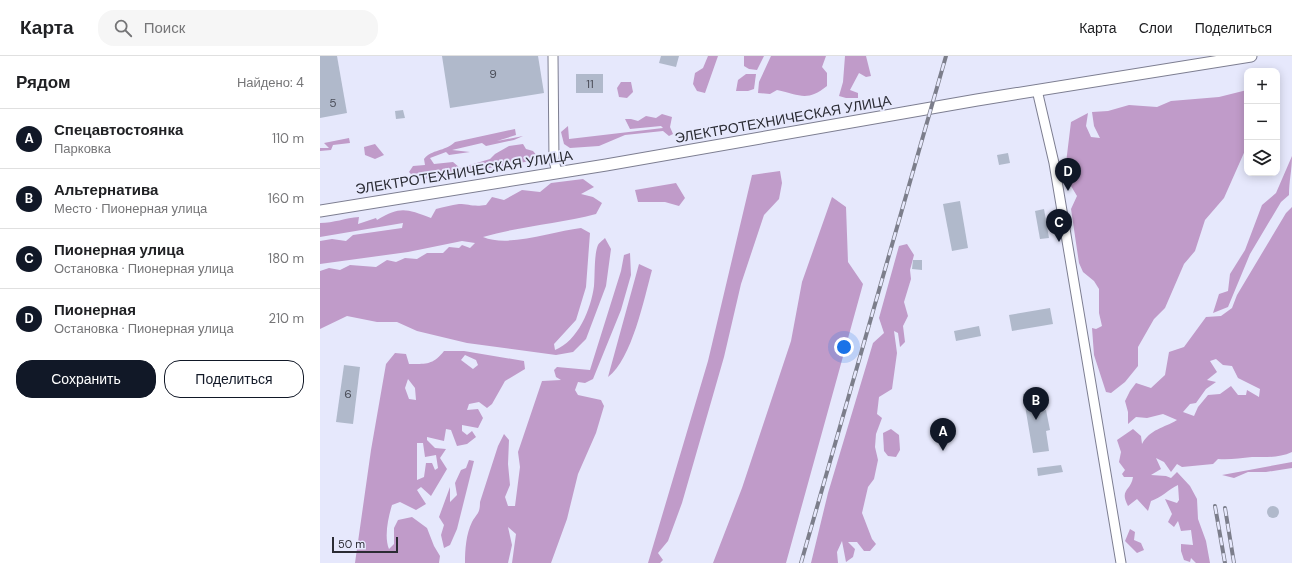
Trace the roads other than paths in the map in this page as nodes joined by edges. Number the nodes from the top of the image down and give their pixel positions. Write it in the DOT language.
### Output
graph roads {
  1 [pos="553,56"];
  2 [pos="1251,56"];
  3 [pos="1037,90"];
  4 [pos="557,172"];
  5 [pos="320,211"];
  6 [pos="1121,563"];
  1 -- 4 [label="street"];
  2 -- 3 [label="main road, ЭЛЕКТРОТЕХНИЧЕСКАЯ УЛИЦА"];
  3 -- 4 [label="main road, ЭЛЕКТРОТЕХНИЧЕСКАЯ УЛИЦА"];
  3 -- 6 [label="street"];
  4 -- 5 [label="main road, ЭЛЕКТРОТЕХНИЧЕСКАЯ УЛИЦА"];
}
